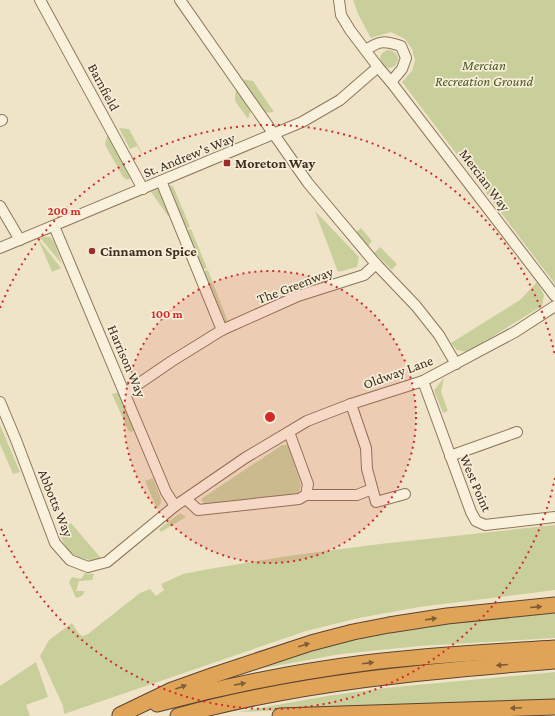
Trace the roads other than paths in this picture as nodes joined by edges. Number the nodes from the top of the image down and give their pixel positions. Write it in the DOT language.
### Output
graph roads {
  1 [pos="40,0"];
  2 [pos="180,0"];
  3 [pos="339,0"];
  4 [pos="366,50"];
  5 [pos="378,67"];
  6 [pos="391,82"];
  7 [pos="274,135"];
  8 [pos="161,181"];
  9 [pos="143,189"];
  10 [pos="0,206"];
  11 [pos="54,226"];
  12 [pos="20,240"];
  13 [pos="0,248"];
  14 [pos="376,264"];
  15 [pos="555,296"];
  16 [pos="555,306"];
  17 [pos="222,330"];
  18 [pos="456,364"];
  19 [pos="423,381"];
  20 [pos="125,393"];
  21 [pos="0,402"];
  22 [pos="351,404"];
  23 [pos="289,432"];
  24 [pos="517,432"];
  25 [pos="450,456"];
  26 [pos="367,491"];
  27 [pos="405,494"];
  28 [pos="306,495"];
  29 [pos="186,498"];
  30 [pos="175,506"];
  31 [pos="555,517"];
  32 [pos="555,605"];
  33 [pos="555,648"];
  34 [pos="555,661"];
  35 [pos="555,707"];
  36 [pos="119,716"];
  37 [pos="178,716"];
  38 [pos="280,716"];
  1 -- 9 [label="street, Barnfield"];
  2 -- 7 [label="street"];
  3 -- 4 [label="street, Mercian Way"];
  4 -- 5 [label="street, Mercian Way"];
  4 -- 6 [label="street"];
  5 -- 6 [label="street, Mercian Way"];
  5 -- 7 [label="street, St. Andrew's Way"];
  6 -- 15 [label="street, Mercian Way"];
  7 -- 8 [label="street, St. Andrew's Way"];
  7 -- 14 [label="street"];
  8 -- 9 [label="street, St. Andrew's Way"];
  8 -- 17 [label="street"];
  9 -- 11 [label="street, St. Andrew's Way"];
  10 -- 12 [label="street"];
  11 -- 12 [label="street, St. Andrew's Way"];
  11 -- 20 [label="street, Harrison Way"];
  12 -- 13 [label="street, St. Andrew's Way"];
  14 -- 17 [label="street, The Greenway"];
  14 -- 18 [label="street"];
  16 -- 18 [label="street, Oldway Lane"];
  17 -- 20 [label="street, The Greenway"];
  18 -- 19 [label="street, Oldway Lane"];
  19 -- 22 [label="street, Oldway Lane"];
  19 -- 25 [label="street, West Point"];
  20 -- 30 [label="street, Harrison Way"];
  21 -- 30 [label="street, Abbotts Way"];
  22 -- 23 [label="street, Oldway Lane"];
  22 -- 27 [label="street"];
  23 -- 28 [label="street"];
  23 -- 29 [label="street, Oldway Lane"];
  24 -- 25 [label="street"];
  25 -- 31 [label="street, West Point"];
  26 -- 28 [label="street"];
  28 -- 29 [label="street"];
  29 -- 30 [label="street, Oldway Lane"];
  36 -- 32 [label="highway, one-way"];
  36 -- 33 [label="highway, one-way"];
  34 -- 37 [label="highway, one-way"];
  35 -- 38 [label="highway, one-way"];
}
